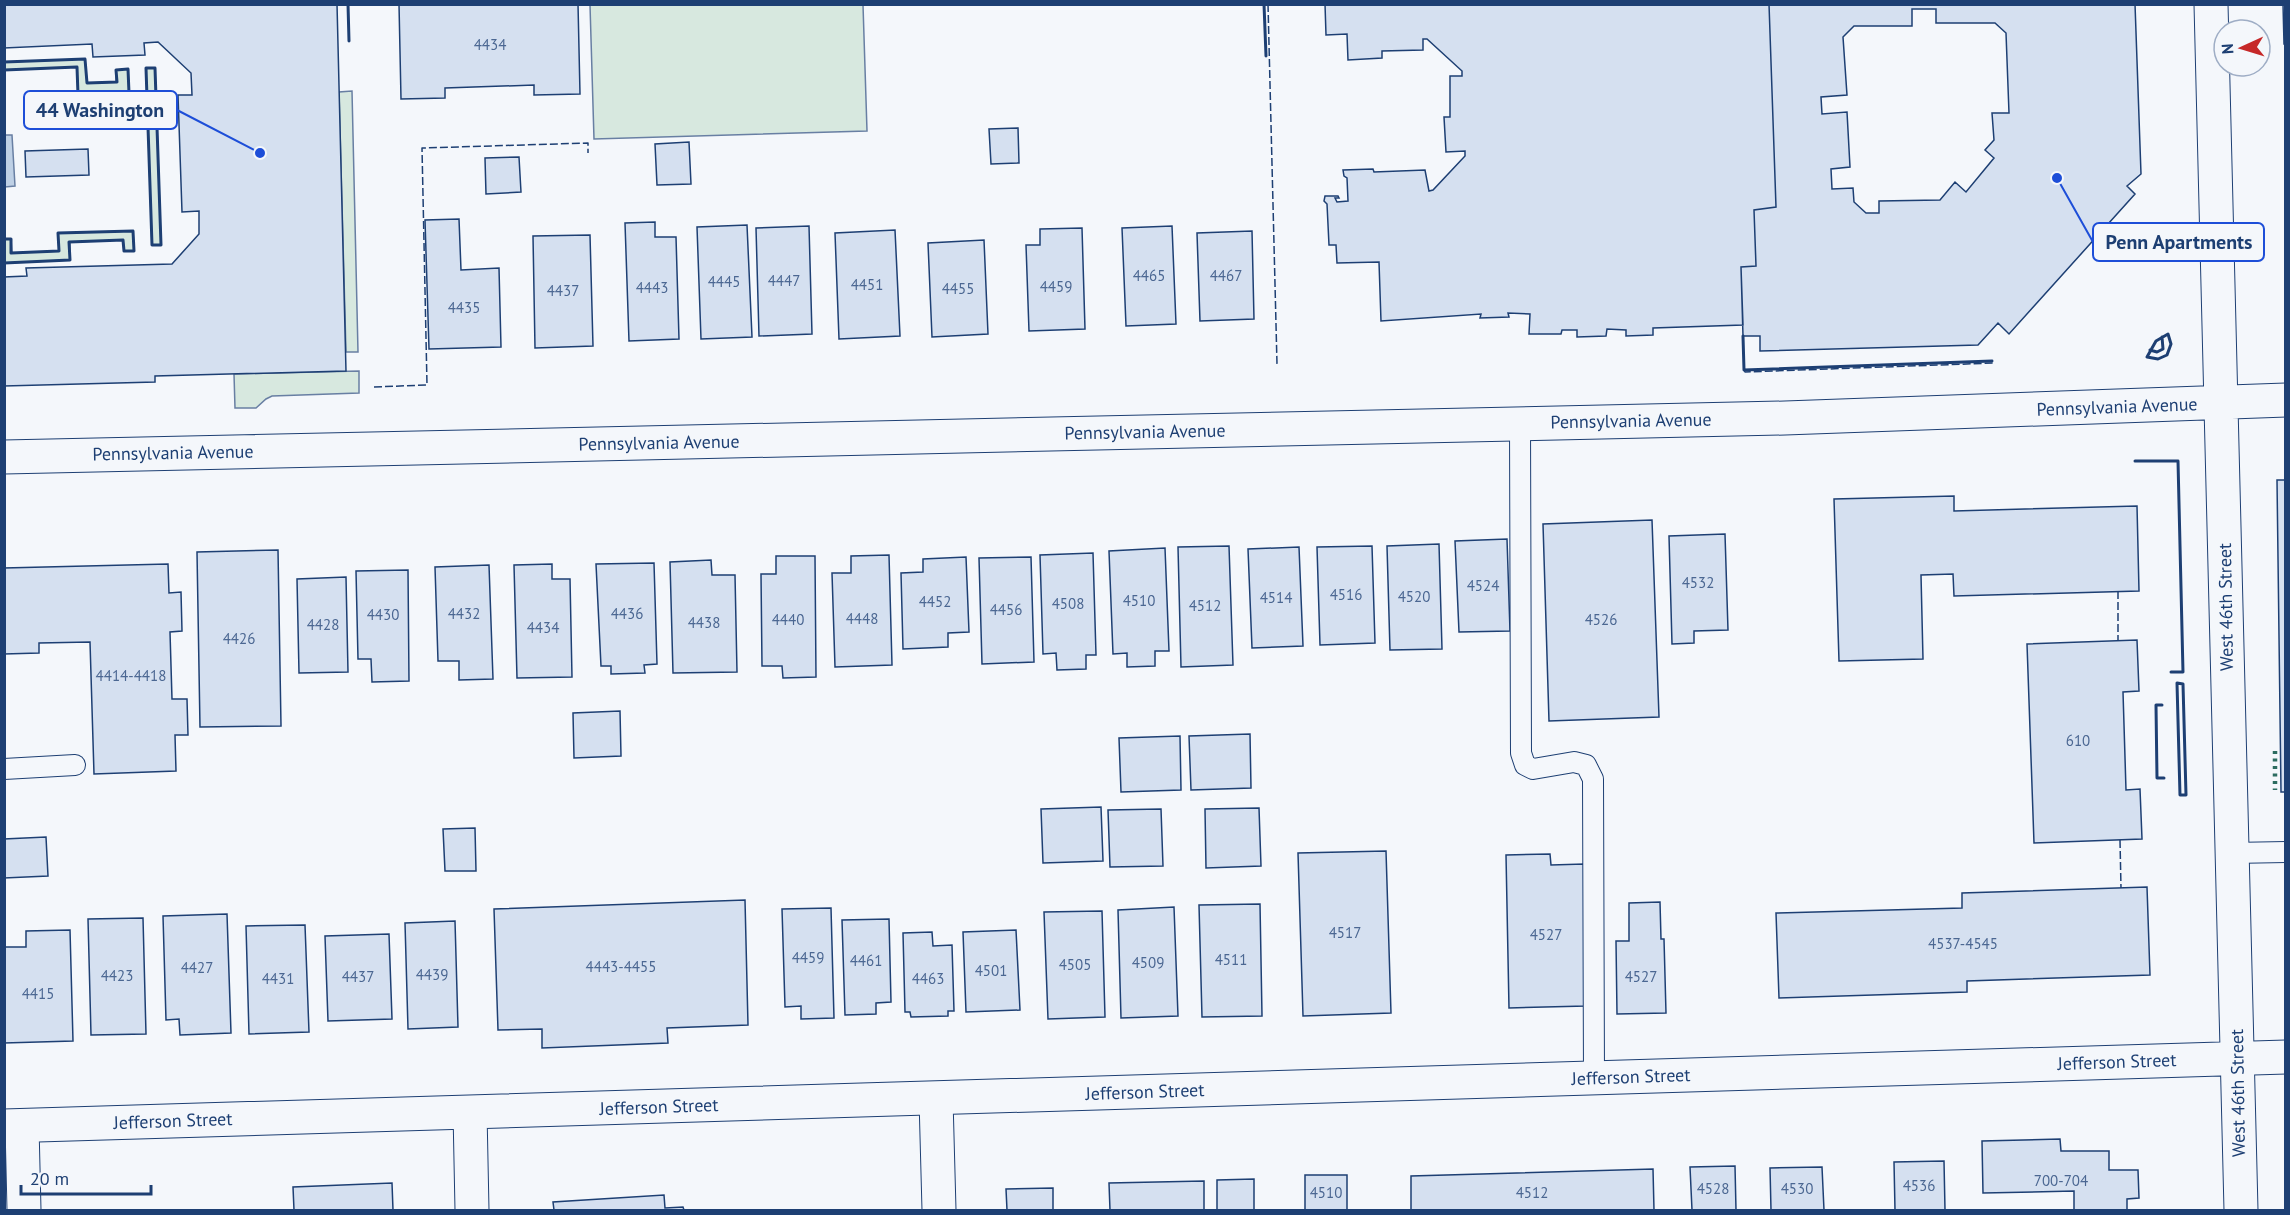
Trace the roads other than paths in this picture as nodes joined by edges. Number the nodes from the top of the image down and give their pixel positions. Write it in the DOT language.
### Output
graph roads {
  1 [pos="2211,4"];
  2 [pos="2286,400"];
  3 [pos="2220,403"];
  4 [pos="1520,423"];
  5 [pos="4,457"];
  6 [pos="75,765"];
  7 [pos="4,770"];
  8 [pos="2286,852"];
  9 [pos="2232,853"];
  10 [pos="2286,1057"];
  11 [pos="2238,1059"];
  12 [pos="1594,1078"];
  13 [pos="936,1099"];
  14 [pos="470,1112"];
  15 [pos="13,1126"];
  16 [pos="24,1210"];
  17 [pos="472,1210"];
  18 [pos="939,1210"];
  19 [pos="2241,1210"];
  1 -- 3 [label="street, West 46th Street"];
  2 -- 3 [label="street, Pennsylvania Avenue"];
  3 -- 4 [label="street, Pennsylvania Avenue"];
  3 -- 9 [label="street, West 46th Street"];
  4 -- 5 [label="street, Pennsylvania Avenue"];
  4 -- 12 [label="lane"];
  6 -- 7 [label="lane"];
  8 -- 9 [label="lane"];
  9 -- 11 [label="street, West 46th Street"];
  10 -- 11 [label="street, Jefferson Street"];
  11 -- 12 [label="street, Jefferson Street"];
  11 -- 19 [label="street, West 46th Street"];
  12 -- 13 [label="street, Jefferson Street"];
  13 -- 14 [label="street, Jefferson Street"];
  13 -- 18 [label="street"];
  14 -- 15 [label="street, Jefferson Street"];
  14 -- 17 [label="street"];
  15 -- 16 [label="street"];
}
